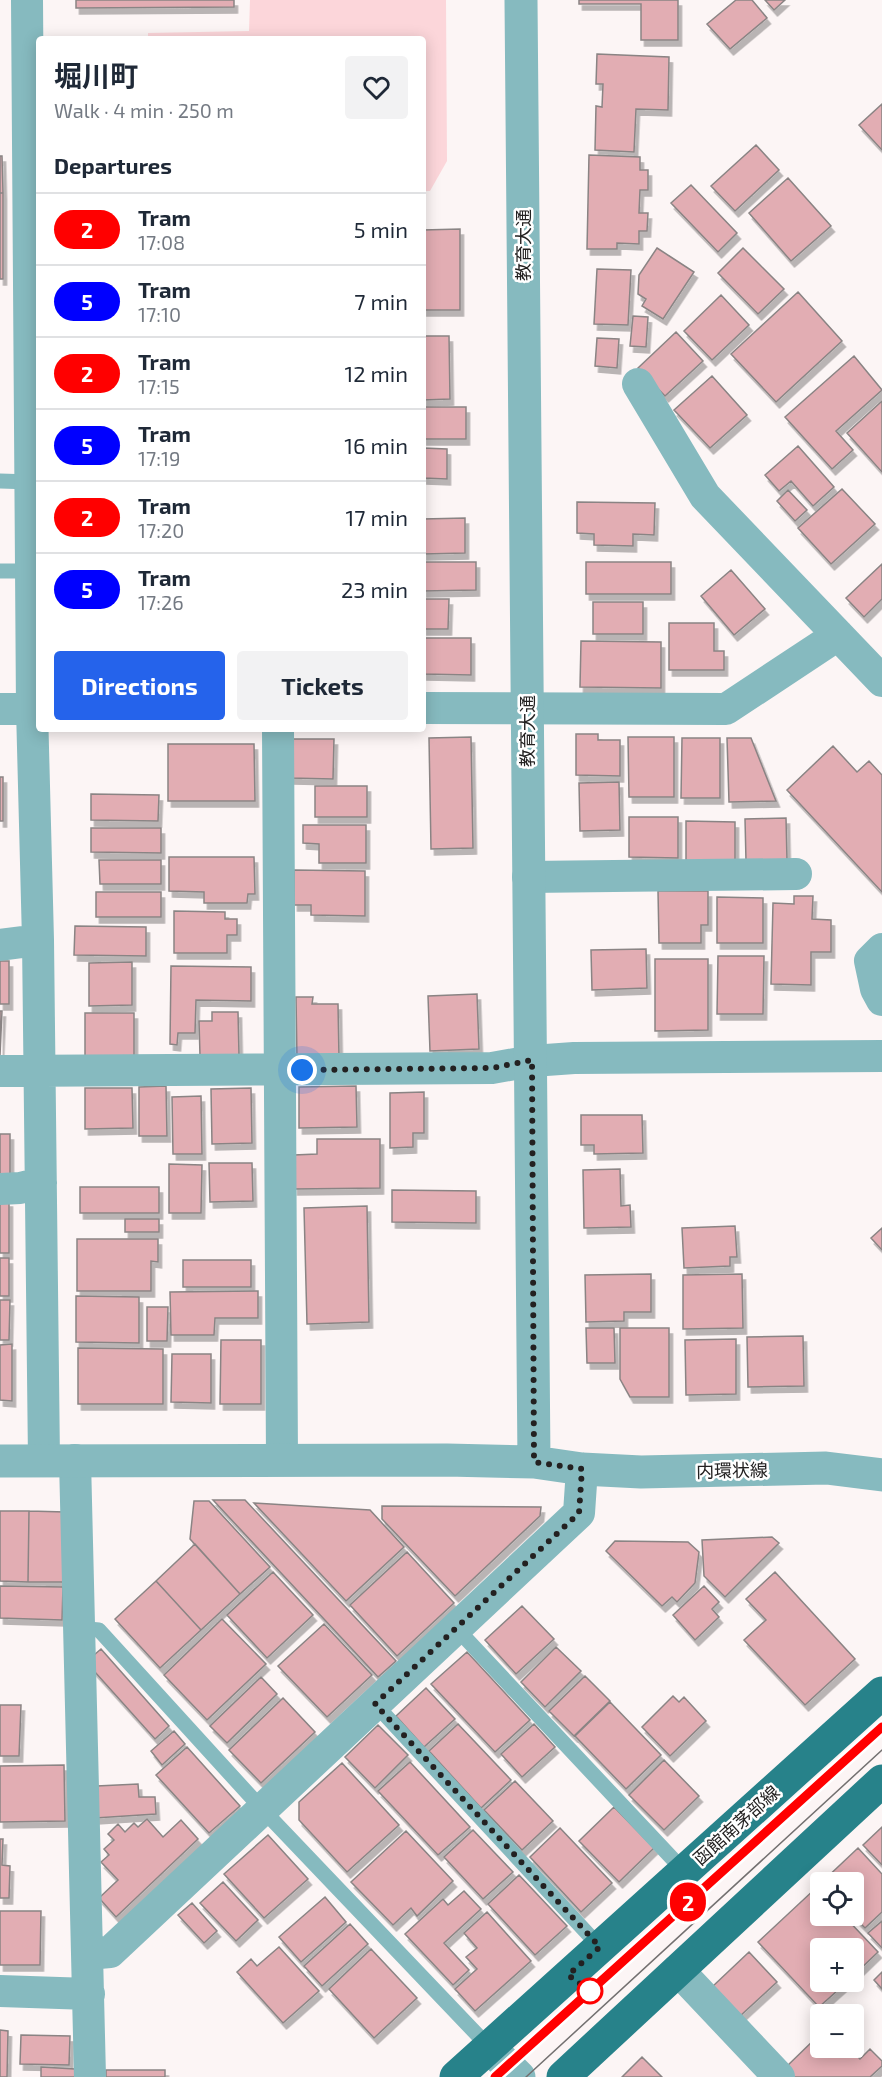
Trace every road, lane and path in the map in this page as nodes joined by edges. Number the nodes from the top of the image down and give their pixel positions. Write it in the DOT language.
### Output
graph roads {
  1 [pos="27,0"];
  2 [pos="521,0"];
  3 [pos="638,384"];
  4 [pos="0,481"];
  5 [pos="31,482"];
  6 [pos="0,571"];
  7 [pos="31,571"];
  8 [pos="838,635"];
  9 [pos="882,681"];
  10 [pos="426,708"];
  11 [pos="0,709"];
  12 [pos="36,709"];
  13 [pos="526,709"];
  14 [pos="36,732"];
  15 [pos="278,732"];
  16 [pos="796,874"];
  17 [pos="528,877"];
  18 [pos="39,940"];
  19 [pos="0,945"];
  20 [pos="882,950"];
  21 [pos="882,1000"];
  22 [pos="882,1056"];
  23 [pos="532,1060"];
  24 [pos="278,1070"];
  25 [pos="0,1071"];
  26 [pos="40,1072"];
  27 [pos="41,1183"];
  28 [pos="0,1189"];
  29 [pos="59,1460"];
  30 [pos="282,1460"];
  31 [pos="0,1461"];
  32 [pos="534,1462"];
  33 [pos="582,1469"];
  34 [pos="882,1475"];
  35 [pos="78,1628"];
  36 [pos="457,1629"];
  37 [pos="882,1693"];
  38 [pos="375,1704"];
  39 [pos="882,1781"];
  40 [pos="262,1809"];
  41 [pos="684,1871"];
  42 [pos="600,1947"];
  43 [pos="88,1954"];
  44 [pos="678,1970"];
  45 [pos="0,1991"];
  46 [pos="89,1994"];
  47 [pos="489,2047"];
  48 [pos="90,2077"];
  49 [pos="456,2077"];
  50 [pos="519,2077"];
  51 [pos="563,2077"];
  52 [pos="779,2077"];
  1 -- 5 [label="street"];
  2 -- 13 [label="street, 教育大通"];
  3 -- 8 [label="street"];
  4 -- 5 [label="lane"];
  5 -- 7 [label="street"];
  6 -- 7 [label="lane"];
  7 -- 12 [label="street"];
  8 -- 9 [label="street"];
  8 -- 13 [label="street"];
  10 -- 13 [label="street"];
  11 -- 12 [label="street"];
  13 -- 17 [label="street, 教育大通"];
  14 -- 18 [label="street"];
  15 -- 24 [label="street"];
  16 -- 17 [label="street"];
  17 -- 23 [label="street, 教育大通"];
  18 -- 19 [label="street"];
  18 -- 26 [label="street"];
  20 -- 21 [label="street"];
  22 -- 23 [label="street"];
  23 -- 24 [label="street"];
  23 -- 32 [label="street, 教育大通"];
  24 -- 26 [label="street"];
  24 -- 30 [label="street"];
  25 -- 26 [label="street"];
  26 -- 27 [label="street"];
  27 -- 28 [label="street"];
  27 -- 29 [label="street"];
  29 -- 30 [label="street, 内環状線"];
  29 -- 31 [label="street, 内環状線"];
  29 -- 35 [label="street"];
  30 -- 32 [label="street, 内環状線"];
  32 -- 33 [label="street, 内環状線"];
  33 -- 34 [label="street, 内環状線"];
  33 -- 36 [label="street"];
  35 -- 40 [label="lane"];
  35 -- 43 [label="street"];
  36 -- 38 [label="street"];
  36 -- 41 [label="lane"];
  37 -- 41 [label="main road, 函館南茅部線"];
  38 -- 40 [label="street"];
  38 -- 42 [label="lane"];
  39 -- 44 [label="main road"];
  40 -- 43 [label="street"];
  40 -- 47 [label="lane"];
  41 -- 42 [label="main road, 函館南茅部線"];
  42 -- 47 [label="main road, 函館南茅部線"];
  43 -- 46 [label="street"];
  44 -- 51 [label="main road"];
  44 -- 52 [label="street"];
  45 -- 46 [label="street"];
  46 -- 48 [label="street"];
  47 -- 49 [label="main road, 函館南茅部線"];
  47 -- 50 [label="street"];
}
